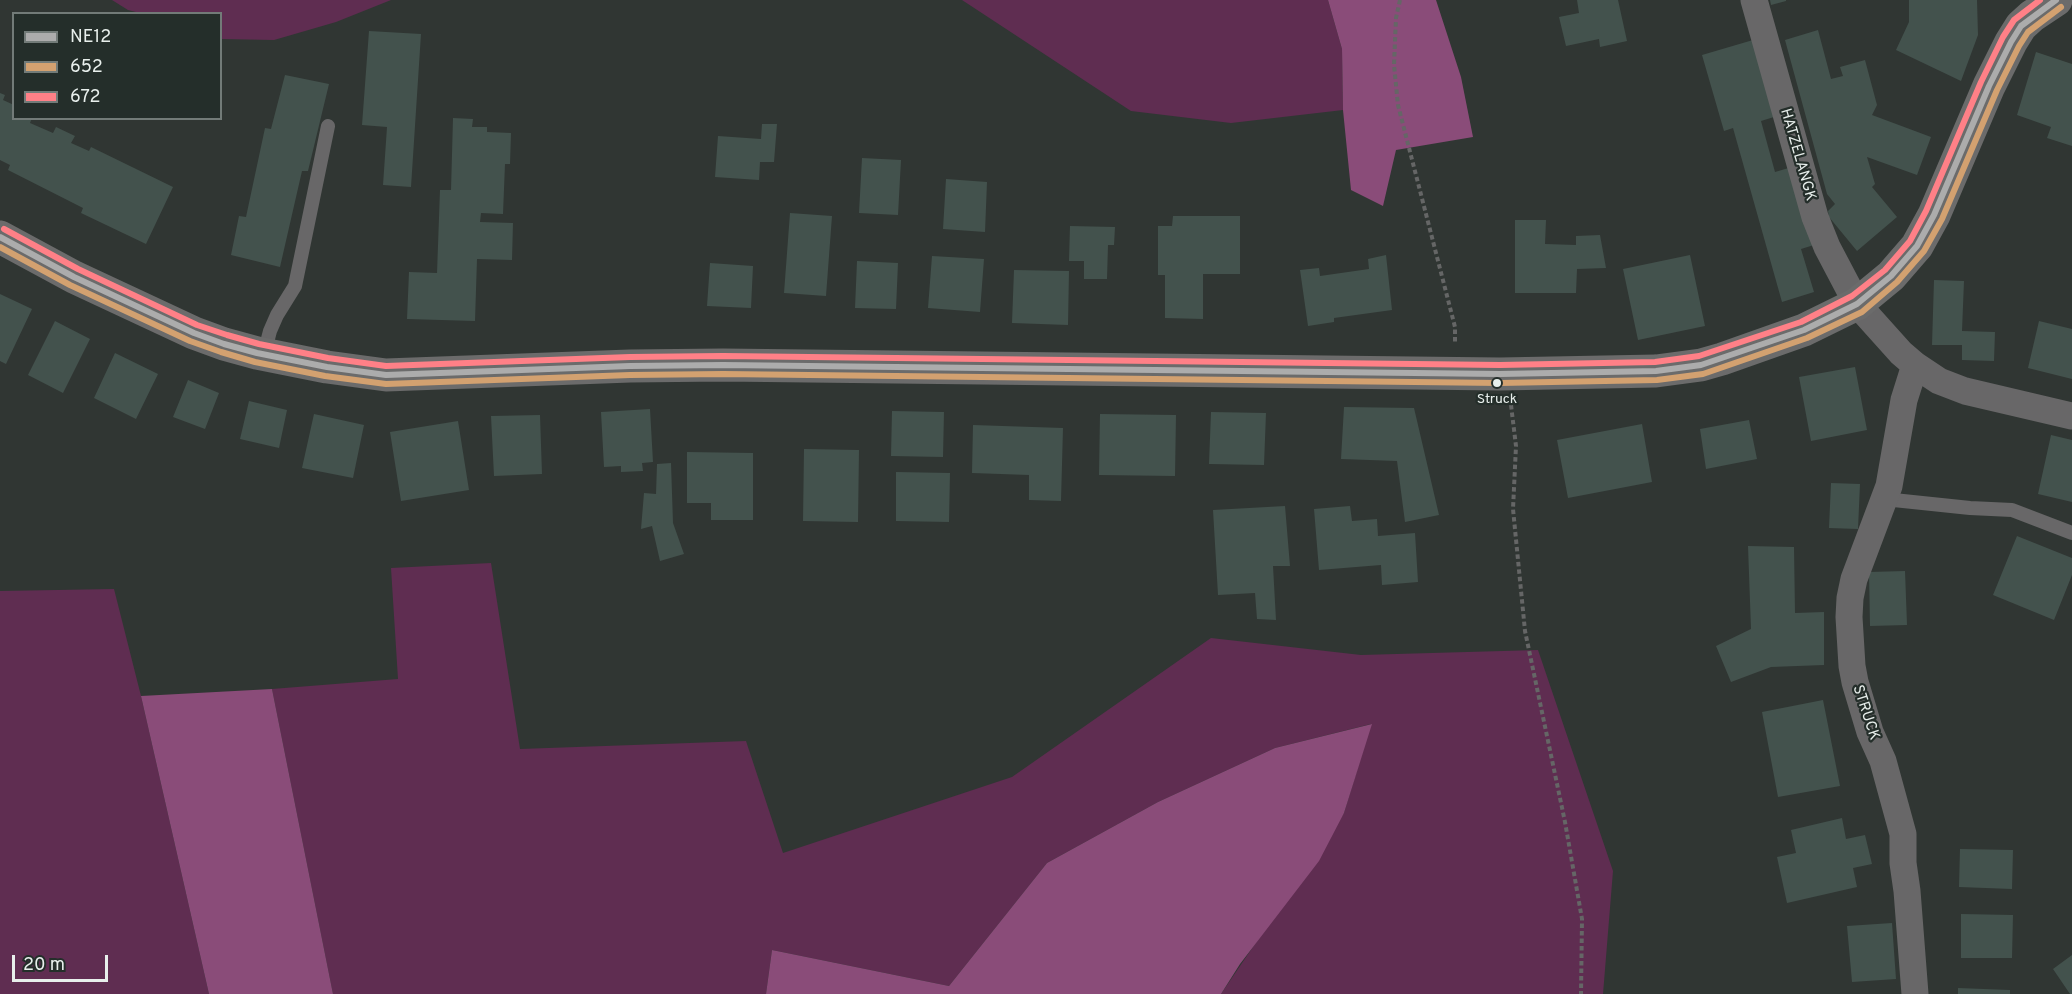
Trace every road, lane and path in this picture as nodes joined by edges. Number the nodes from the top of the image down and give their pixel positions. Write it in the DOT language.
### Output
graph roads {
  1 [pos="1400,0"];
  2 [pos="1754,0"];
  3 [pos="2054,5"];
  4 [pos="328,126"];
  5 [pos="0,237"];
  6 [pos="1857,304"];
  7 [pos="264,354"];
  8 [pos="1915,365"];
  9 [pos="1455,374"];
  10 [pos="1507,374"];
  11 [pos="2072,416"];
  12 [pos="1884,499"];
  13 [pos="2072,533"];
  14 [pos="1581,994"];
  15 [pos="1915,994"];
  1 -- 9 [label="path"];
  2 -- 6 [label="street, HATZELANGK"];
  3 -- 6 [label="main road"];
  4 -- 7 [label="lane"];
  5 -- 7 [label="main road"];
  6 -- 8 [label="street, HATZELANGK"];
  6 -- 10 [label="main road"];
  7 -- 9 [label="main road"];
  8 -- 11 [label="street, HATZELANGK"];
  8 -- 12 [label="street, STRUCK"];
  9 -- 10 [label="main road"];
  10 -- 14 [label="path"];
  12 -- 13 [label="lane"];
  12 -- 15 [label="street, STRUCK"];
}
